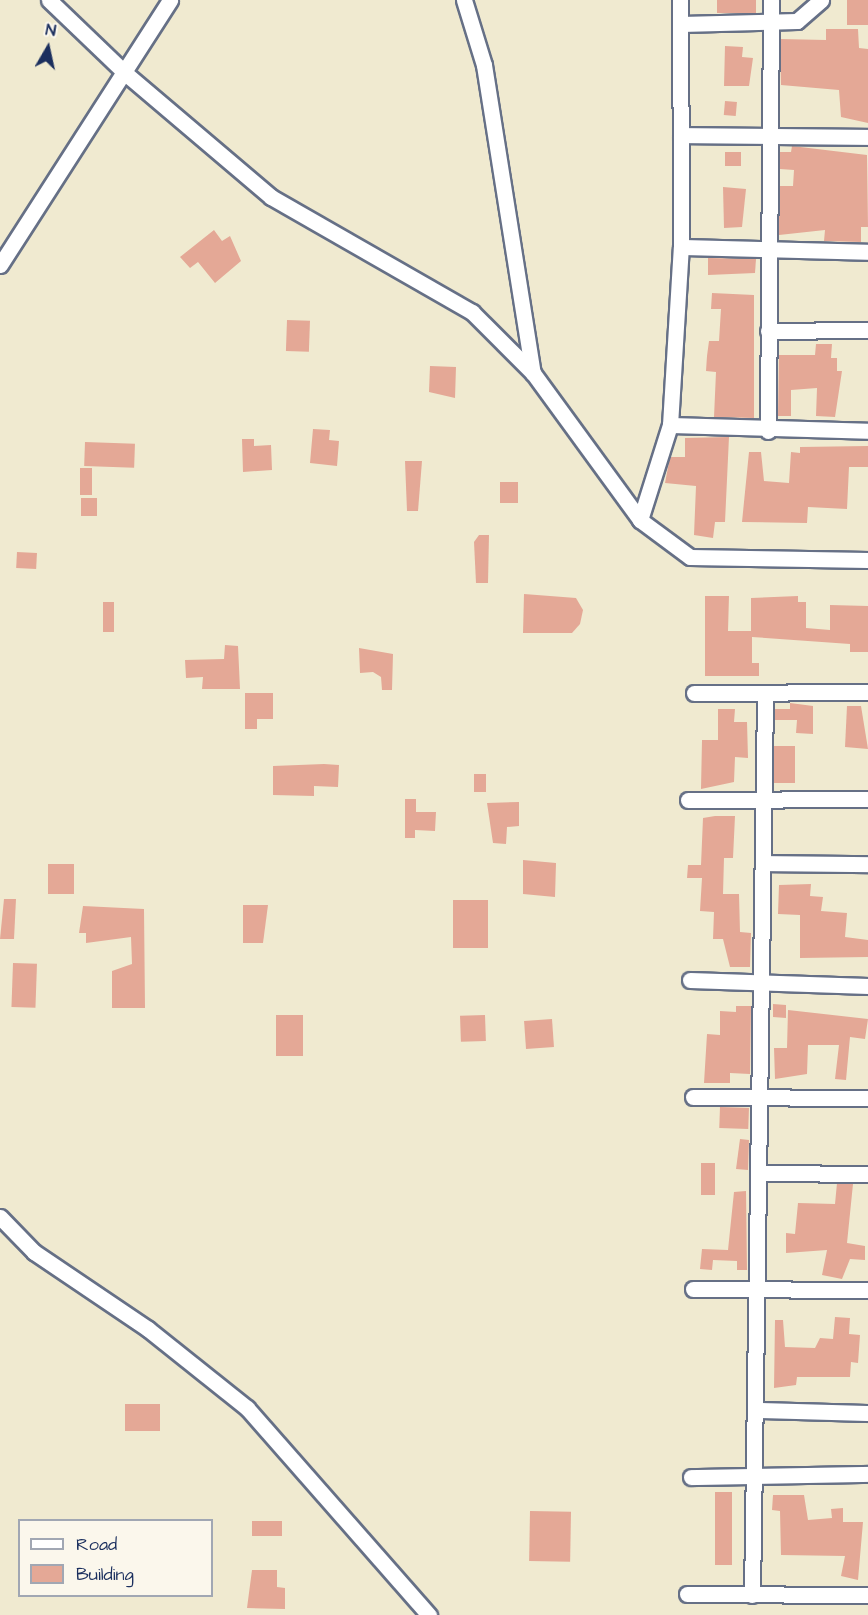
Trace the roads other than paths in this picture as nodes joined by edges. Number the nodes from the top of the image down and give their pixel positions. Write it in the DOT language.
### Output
graph roads {
  1 [pos="49,0"];
  2 [pos="170,0"];
  3 [pos="464,0"];
  4 [pos="680,0"];
  5 [pos="771,0"];
  6 [pos="822,0"];
  7 [pos="771,23"];
  8 [pos="681,24"];
  9 [pos="125,73"];
  10 [pos="681,135"];
  11 [pos="868,137"];
  12 [pos="770,138"];
  13 [pos="681,247"];
  14 [pos="766,247"];
  15 [pos="868,252"];
  16 [pos="0,265"];
  17 [pos="868,330"];
  18 [pos="768,331"];
  19 [pos="533,373"];
  20 [pos="670,425"];
  21 [pos="768,431"];
  22 [pos="868,431"];
  23 [pos="640,520"];
  24 [pos="868,560"];
  25 [pos="868,692"];
  26 [pos="694,693"];
  27 [pos="765,693"];
  28 [pos="868,799"];
  29 [pos="688,800"];
  30 [pos="765,800"];
  31 [pos="764,863"];
  32 [pos="868,864"];
  33 [pos="690,980"];
  34 [pos="763,981"];
  35 [pos="868,986"];
  36 [pos="693,1097"];
  37 [pos="761,1097"];
  38 [pos="868,1098"];
  39 [pos="761,1173"];
  40 [pos="868,1174"];
  41 [pos="0,1217"];
  42 [pos="693,1289"];
  43 [pos="759,1289"];
  44 [pos="868,1290"];
  45 [pos="759,1410"];
  46 [pos="868,1413"];
  47 [pos="868,1474"];
  48 [pos="757,1475"];
  49 [pos="691,1477"];
  50 [pos="687,1594"];
  51 [pos="752,1595"];
  52 [pos="868,1595"];
  53 [pos="429,1615"];
  1 -- 9 [label="street"];
  2 -- 9 [label="street"];
  3 -- 19 [label="street"];
  4 -- 8 [label="street"];
  5 -- 7 [label="street"];
  6 -- 7 [label="street"];
  7 -- 8 [label="street"];
  7 -- 12 [label="street"];
  8 -- 10 [label="street"];
  9 -- 16 [label="street"];
  9 -- 19 [label="street"];
  10 -- 12 [label="street"];
  10 -- 13 [label="street"];
  11 -- 12 [label="street"];
  12 -- 14 [label="street"];
  13 -- 14 [label="street"];
  13 -- 20 [label="street"];
  14 -- 15 [label="street"];
  14 -- 18 [label="street"];
  17 -- 18 [label="street"];
  18 -- 21 [label="street"];
  19 -- 23 [label="street"];
  20 -- 21 [label="street"];
  20 -- 23 [label="street"];
  21 -- 22 [label="street"];
  23 -- 24 [label="street"];
  25 -- 27 [label="street"];
  26 -- 27 [label="street"];
  27 -- 30 [label="street"];
  28 -- 30 [label="street"];
  29 -- 30 [label="street"];
  30 -- 31 [label="street"];
  31 -- 32 [label="street"];
  31 -- 34 [label="street"];
  33 -- 34 [label="street"];
  34 -- 35 [label="street"];
  34 -- 37 [label="street"];
  36 -- 37 [label="street"];
  37 -- 38 [label="street"];
  37 -- 39 [label="street"];
  39 -- 40 [label="street"];
  39 -- 43 [label="street"];
  41 -- 53 [label="street"];
  42 -- 43 [label="street"];
  43 -- 44 [label="street"];
  43 -- 45 [label="street"];
  45 -- 46 [label="street"];
  45 -- 48 [label="street"];
  47 -- 48 [label="street"];
  48 -- 49 [label="street"];
  48 -- 51 [label="street"];
  50 -- 51 [label="street"];
  51 -- 52 [label="street"];
}
